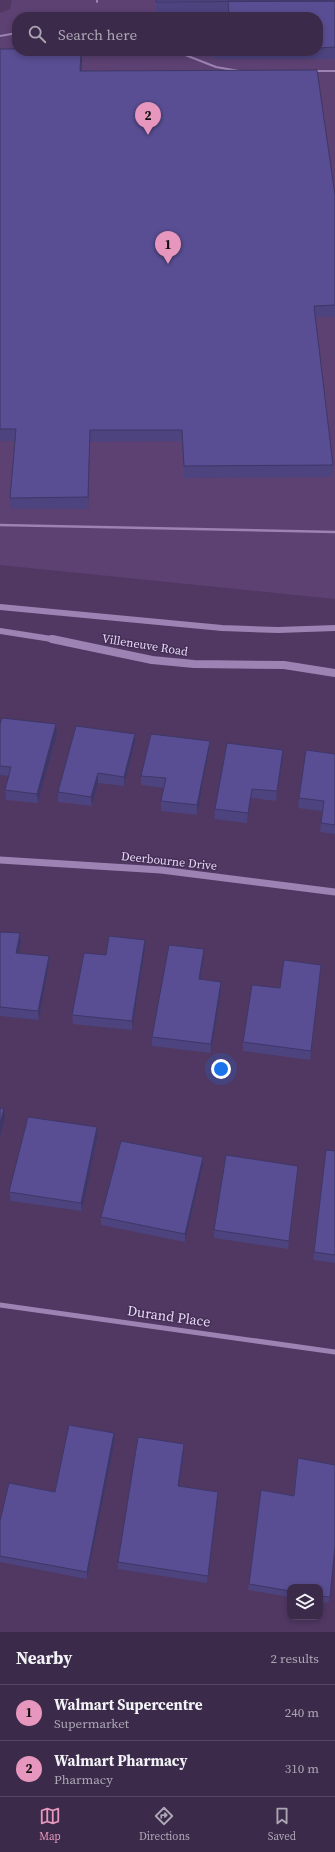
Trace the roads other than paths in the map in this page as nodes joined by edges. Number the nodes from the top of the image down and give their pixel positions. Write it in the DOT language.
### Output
graph roads {
  1 [pos="12,34"];
  2 [pos="0,36"];
  3 [pos="188,56"];
  4 [pos="244,71"];
  5 [pos="311,71"];
  6 [pos="335,71"];
  7 [pos="0,525"];
  8 [pos="335,532"];
  9 [pos="0,607"];
  10 [pos="335,628"];
  11 [pos="0,631"];
  12 [pos="335,673"];
  13 [pos="0,860"];
  14 [pos="335,892"];
  15 [pos="0,1305"];
  16 [pos="335,1352"];
  1 -- 2 [label="lane"];
  3 -- 4 [label="lane"];
  5 -- 6 [label="lane"];
  7 -- 8 [label="lane"];
  9 -- 10 [label="main road, Villeneuve Road"];
  11 -- 12 [label="main road, Villeneuve Road"];
  13 -- 14 [label="street, Deerbourne Drive"];
  15 -- 16 [label="street, Durand Place"];
}
